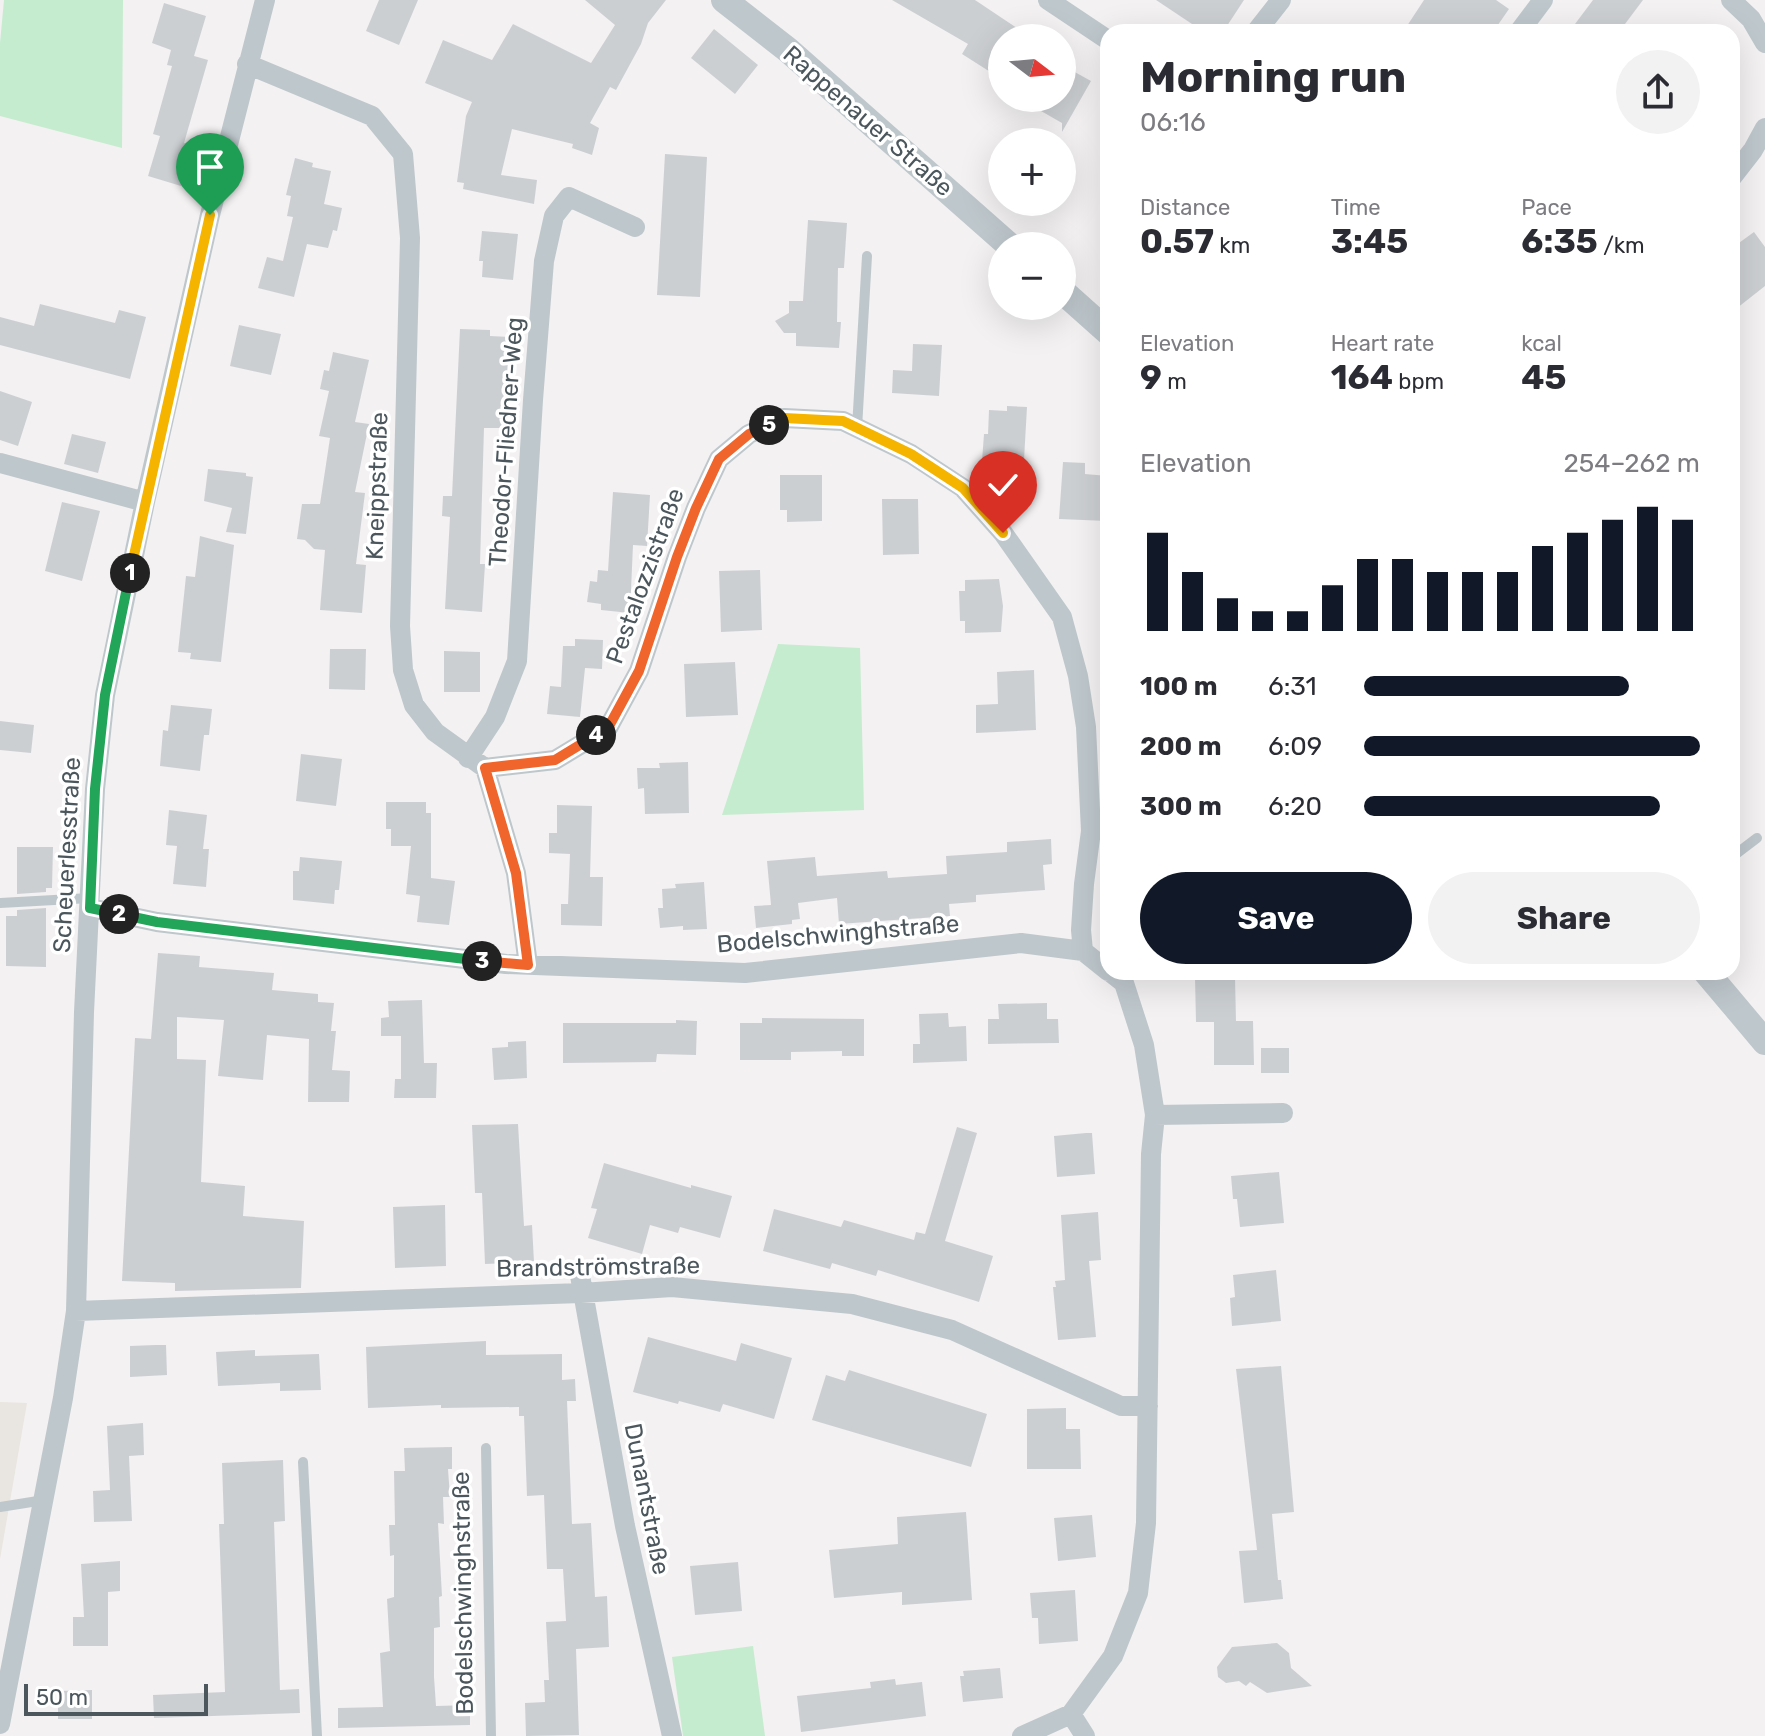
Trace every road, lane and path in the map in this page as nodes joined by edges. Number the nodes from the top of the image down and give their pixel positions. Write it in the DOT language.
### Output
graph roads {
  1 [pos="265,0"];
  2 [pos="724,0"];
  3 [pos="1048,0"];
  4 [pos="1281,0"];
  5 [pos="1543,0"];
  6 [pos="1731,0"];
  7 [pos="1262,24"];
  8 [pos="1525,24"];
  9 [pos="1100,35"];
  10 [pos="1765,43"];
  11 [pos="247,64"];
  12 [pos="1765,128"];
  13 [pos="1740,167"];
  14 [pos="635,227"];
  15 [pos="994,232"];
  16 [pos="867,256"];
  17 [pos="1076,303"];
  18 [pos="1100,325"];
  19 [pos="857,428"];
  20 [pos="0,463"];
  21 [pos="145,502"];
  22 [pos="477,763"];
  23 [pos="1757,838"];
  24 [pos="1740,851"];
  25 [pos="0,903"];
  26 [pos="90,903"];
  27 [pos="1083,951"];
  28 [pos="1100,964"];
  29 [pos="528,965"];
  30 [pos="1120,980"];
  31 [pos="1713,980"];
  32 [pos="1765,1042"];
  33 [pos="1283,1113"];
  34 [pos="1155,1115"];
  35 [pos="579,1270"];
  36 [pos="581,1293"];
  37 [pos="76,1311"];
  38 [pos="1148,1406"];
  39 [pos="486,1448"];
  40 [pos="303,1462"];
  41 [pos="44,1500"];
  42 [pos="0,1507"];
  43 [pos="1071,1714"];
  44 [pos="0,1724"];
  45 [pos="317,1736"];
  46 [pos="491,1736"];
  47 [pos="672,1736"];
  48 [pos="1022,1736"];
  49 [pos="1085,1736"];
  1 -- 11 [label="street, Scheuerlesstraße"];
  2 -- 15 [label="street, Rappenauer Straße"];
  3 -- 9 [label="street"];
  4 -- 7 [label="street"];
  5 -- 8 [label="street"];
  6 -- 10 [label="street"];
  11 -- 21 [label="street, Scheuerlesstraße"];
  11 -- 22 [label="street, Kneippstraße"];
  12 -- 13 [label="street"];
  14 -- 22 [label="street, Theodor-Fliedner-Weg"];
  16 -- 19 [label="lane"];
  17 -- 18 [label="street"];
  19 -- 22 [label="street, Pestalozzistraße"];
  19 -- 27 [label="street, Pestalozzistraße"];
  20 -- 21 [label="street"];
  21 -- 26 [label="street, Scheuerlesstraße"];
  22 -- 29 [label="street"];
  23 -- 24 [label="lane"];
  25 -- 26 [label="lane"];
  26 -- 29 [label="street, Bodelschwinghstraße"];
  26 -- 37 [label="street, Scheuerlesstraße"];
  27 -- 28 [label="street"];
  27 -- 29 [label="street, Bodelschwinghstraße"];
  30 -- 34 [label="street"];
  31 -- 32 [label="street"];
  33 -- 34 [label="street"];
  34 -- 38 [label="street"];
  35 -- 36 [label="street, Dunantstraße"];
  36 -- 37 [label="street, Brandströmstraße"];
  36 -- 38 [label="street, Brandströmstraße"];
  36 -- 47 [label="street, Dunantstraße"];
  37 -- 41 [label="street, Scheuerlesstraße"];
  38 -- 43 [label="street"];
  39 -- 46 [label="lane, Bodelschwinghstraße"];
  40 -- 45 [label="lane"];
  41 -- 42 [label="lane"];
  41 -- 44 [label="street, Scheuerlesstraße"];
  43 -- 48 [label="street"];
  43 -- 49 [label="street"];
}
